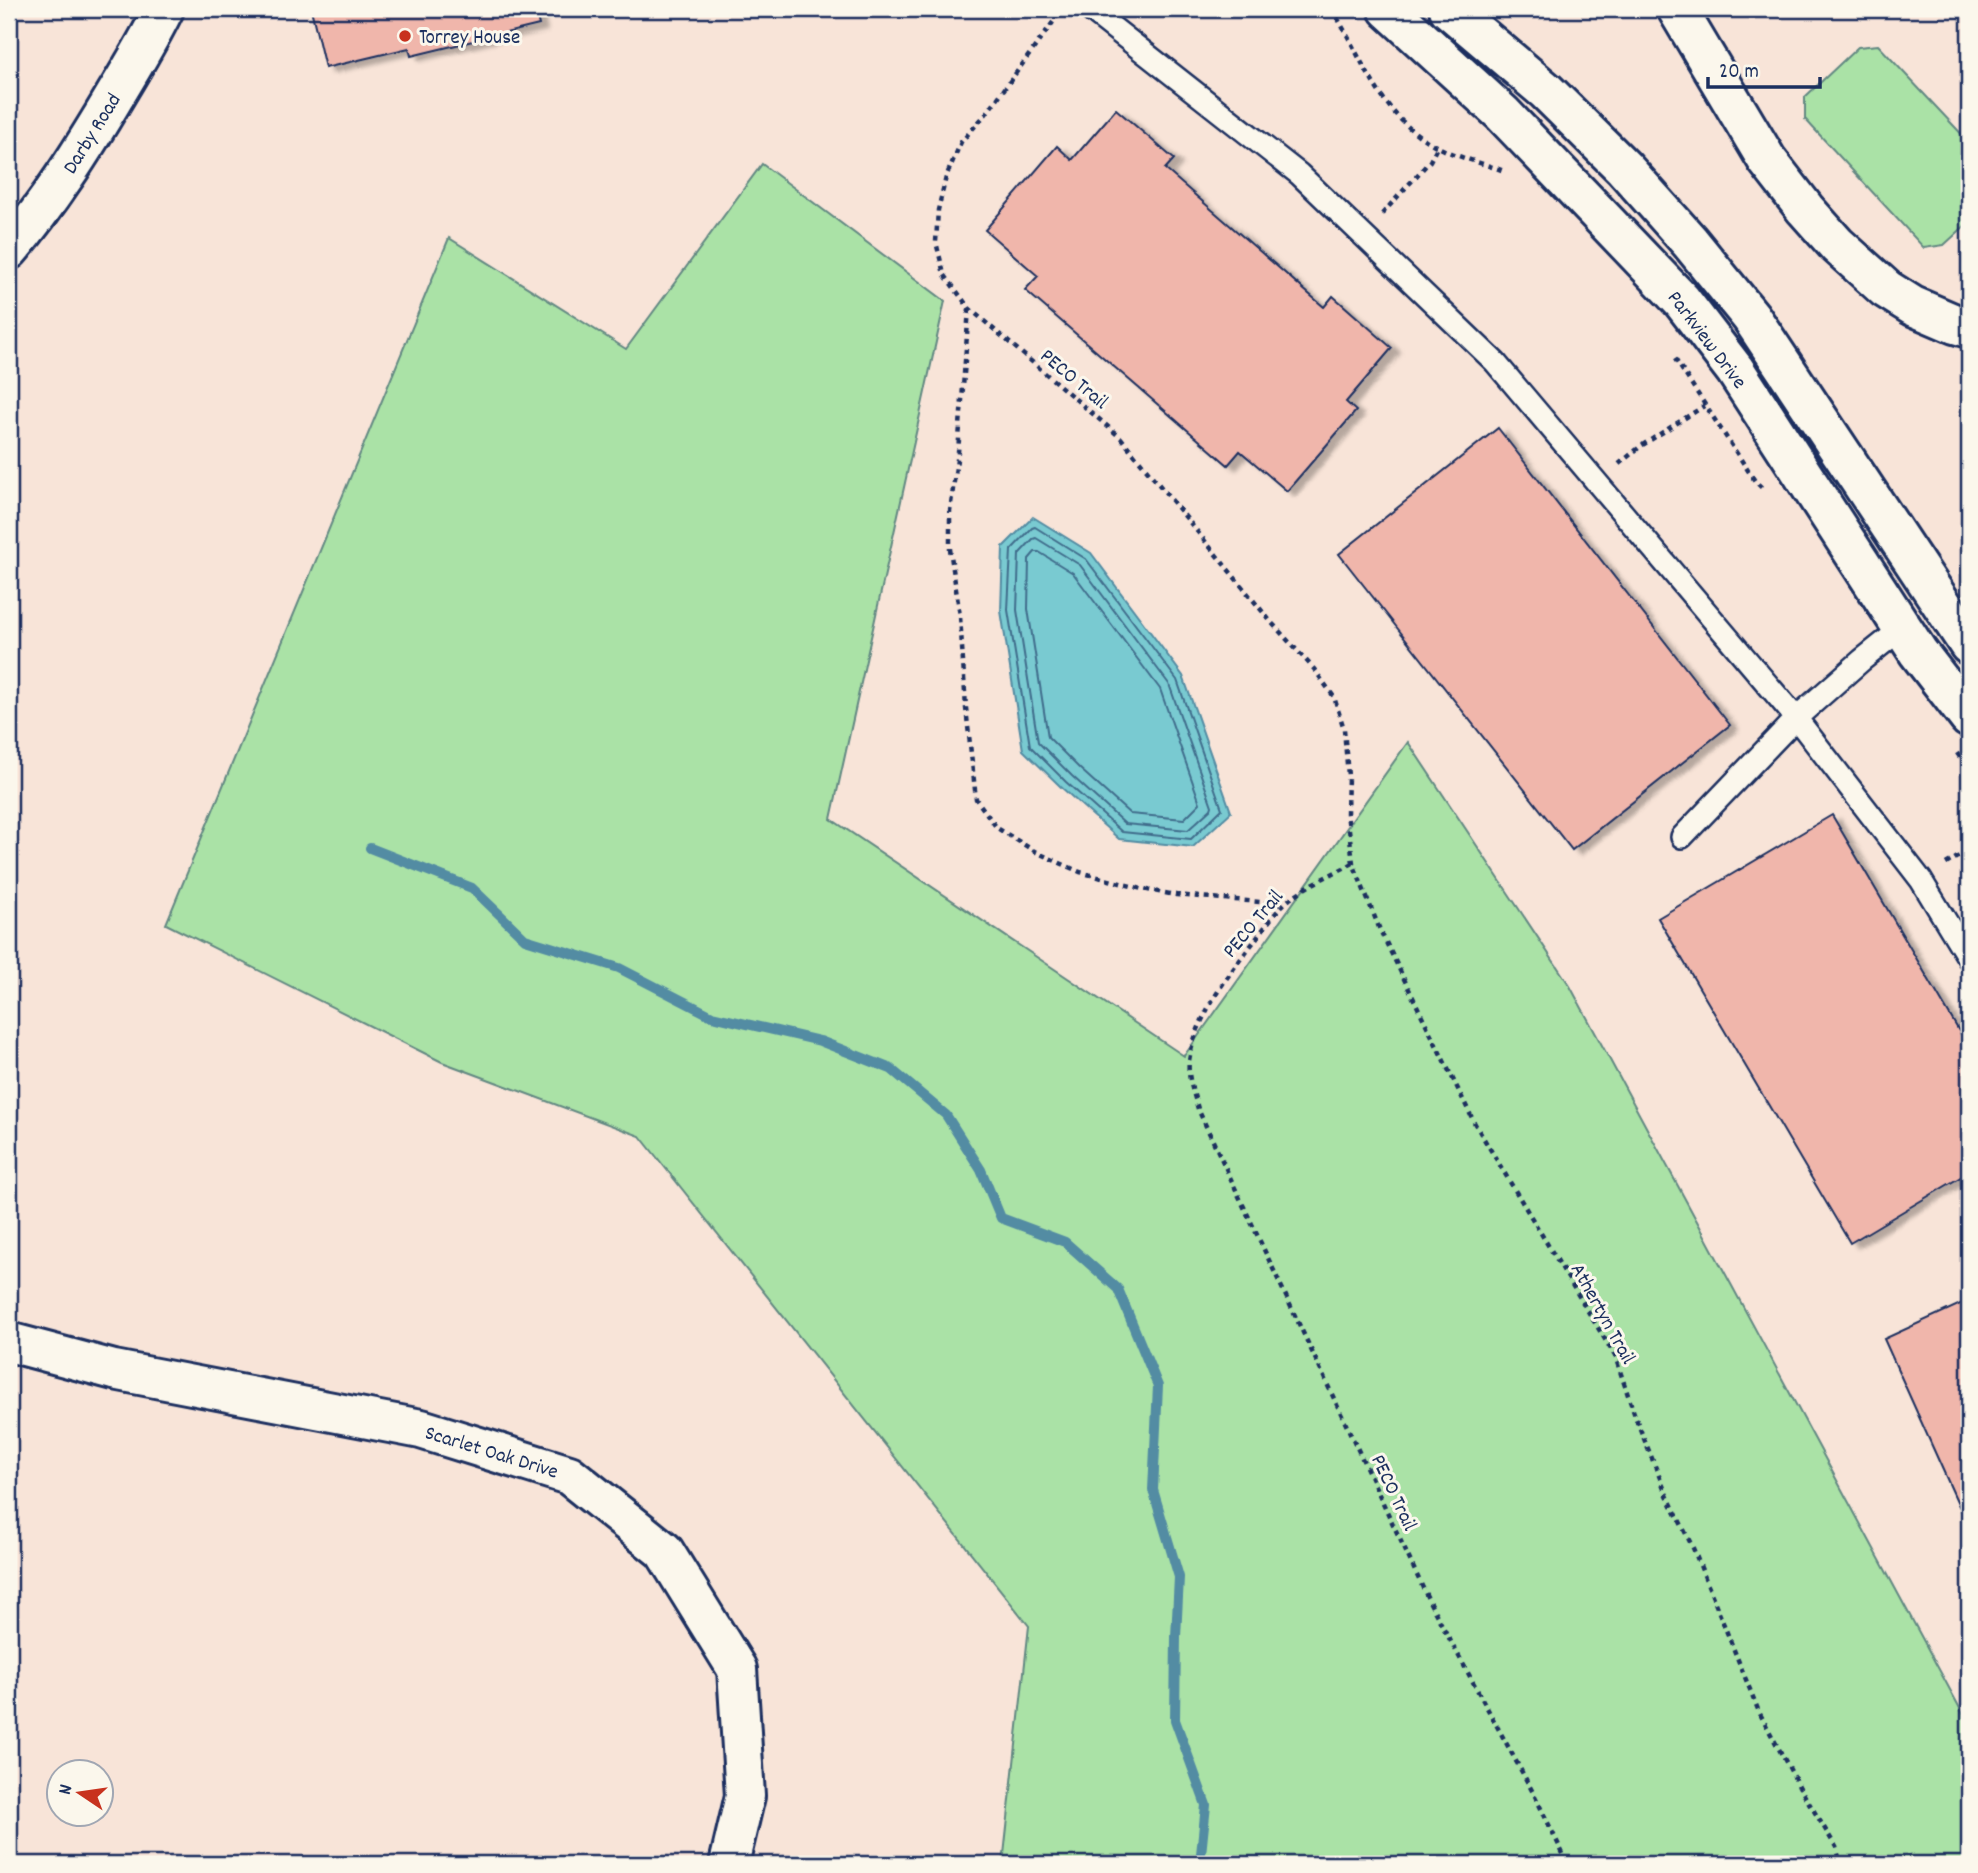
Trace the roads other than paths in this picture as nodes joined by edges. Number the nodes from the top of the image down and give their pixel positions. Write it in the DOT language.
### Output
graph roads {
  1 [pos="164,9"];
  2 [pos="1089,9"];
  3 [pos="1388,9"];
  4 [pos="1449,9"];
  5 [pos="1676,9"];
  6 [pos="9,250"];
  7 [pos="1969,328"];
  8 [pos="1939,600"];
  9 [pos="1902,628"];
  10 [pos="1969,645"];
  11 [pos="1796,718"];
  12 [pos="1969,718"];
  13 [pos="1682,837"];
  14 [pos="1969,959"];
  15 [pos="9,1342"];
  16 [pos="729,1864"];
  1 -- 6 [label="street, Darby Road"];
  2 -- 11 [label="lane"];
  3 -- 9 [label="street, Parkview Drive"];
  4 -- 8 [label="street"];
  5 -- 7 [label="street"];
  8 -- 9 [label="street"];
  8 -- 10 [label="street"];
  9 -- 11 [label="lane"];
  9 -- 12 [label="street, Parkview Drive"];
  11 -- 13 [label="lane"];
  11 -- 14 [label="lane"];
  15 -- 16 [label="street, Scarlet Oak Drive"];
}
